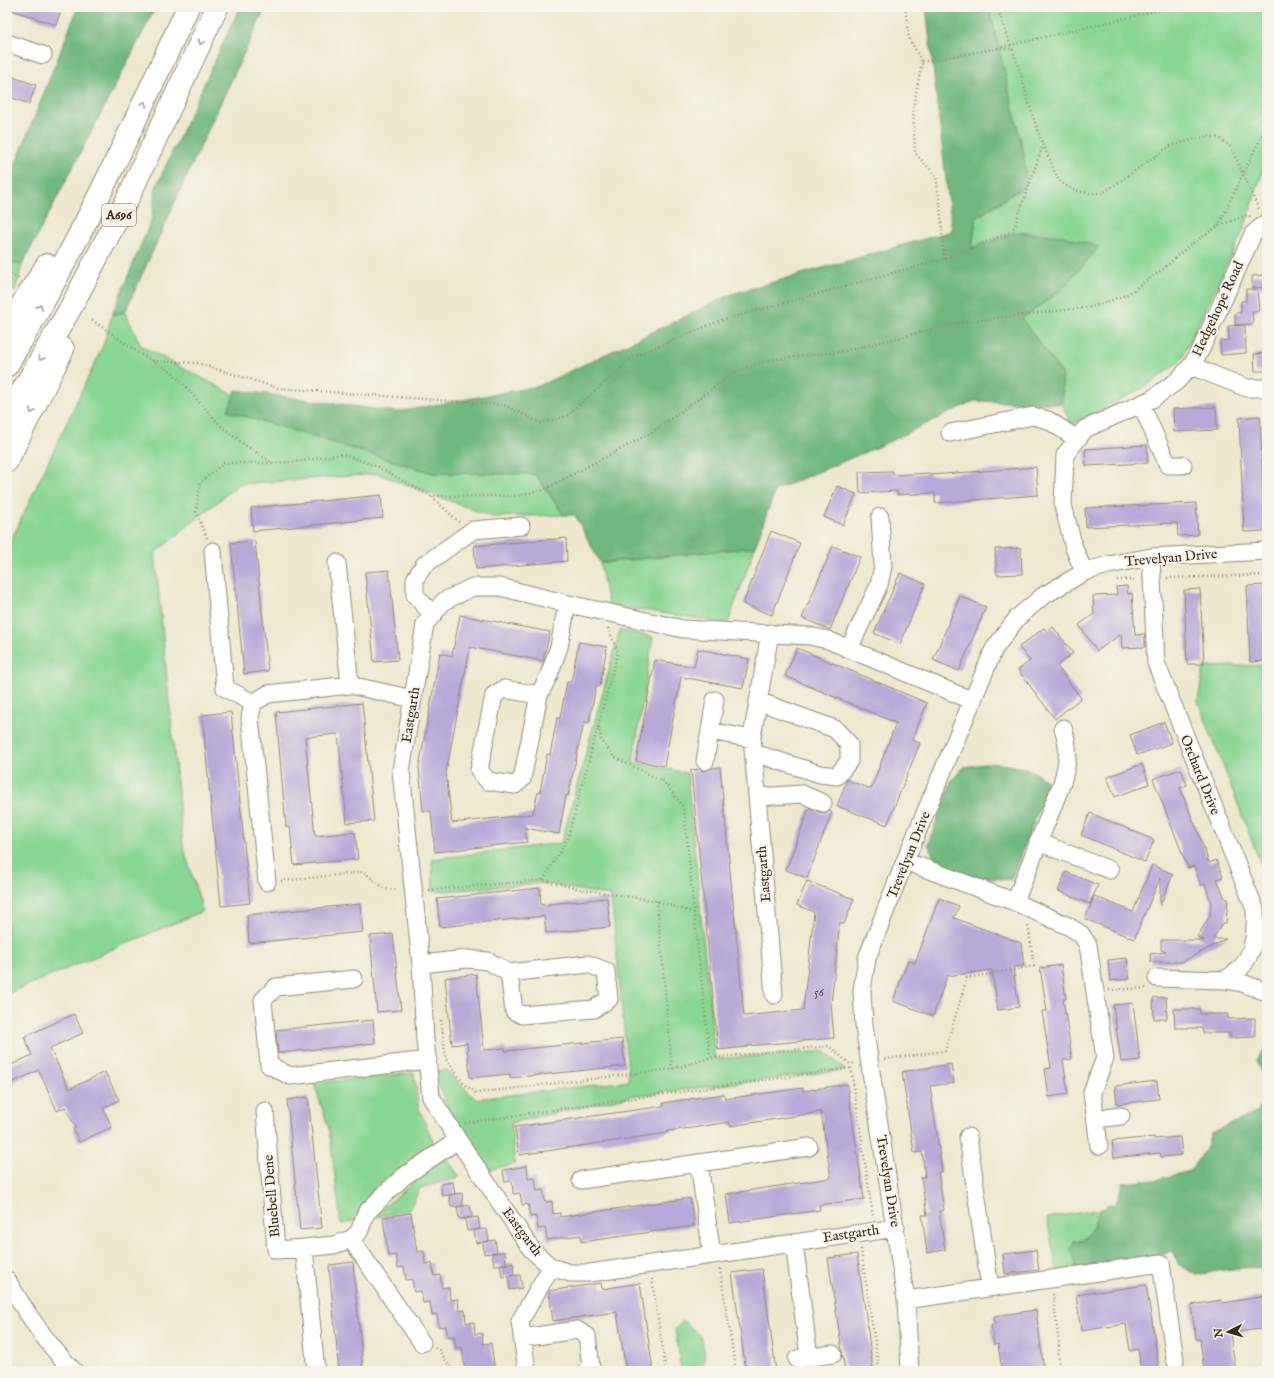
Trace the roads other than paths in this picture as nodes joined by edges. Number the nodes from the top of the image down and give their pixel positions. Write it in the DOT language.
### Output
graph roads {
  1 [pos="188,7"];
  2 [pos="217,7"];
  3 [pos="7,43"];
  4 [pos="43,55"];
  5 [pos="176,96"];
  6 [pos="133,128"];
  7 [pos="1266,222"];
  8 [pos="7,328"];
  9 [pos="7,365"];
  10 [pos="1191,366"];
  11 [pos="1267,388"];
  12 [pos="1141,404"];
  13 [pos="7,417"];
  14 [pos="950,433"];
  15 [pos="1077,440"];
  16 [pos="7,461"];
  17 [pos="1183,465"];
  18 [pos="880,517"];
  19 [pos="521,526"];
  20 [pos="213,551"];
  21 [pos="1267,551"];
  22 [pos="1151,557"];
  23 [pos="337,562"];
  24 [pos="1084,572"];
  25 [pos="567,604"];
  26 [pos="433,615"];
  27 [pos="770,633"];
  28 [pos="849,649"];
  29 [pos="350,685"];
  30 [pos="539,695"];
  31 [pos="413,699"];
  32 [pos="715,700"];
  33 [pos="758,701"];
  34 [pos="973,701"];
  35 [pos="253,703"];
  36 [pos="1063,728"];
  37 [pos="710,730"];
  38 [pos="753,746"];
  39 [pos="705,761"];
  40 [pos="758,797"];
  41 [pos="823,802"];
  42 [pos="1038,842"];
  43 [pos="905,861"];
  44 [pos="1110,870"];
  45 [pos="267,882"];
  46 [pos="1020,904"];
  47 [pos="421,964"];
  48 [pos="509,973"];
  49 [pos="354,979"];
  50 [pos="1225,980"];
  51 [pos="1154,983"];
  52 [pos="1264,991"];
  53 [pos="774,995"];
  54 [pos="428,1060"];
  55 [pos="265,1111"];
  56 [pos="1121,1116"];
  57 [pos="1096,1119"];
  58 [pos="968,1137"];
  59 [pos="458,1140"];
  60 [pos="1099,1146"];
  61 [pos="809,1147"];
  62 [pos="699,1163"];
  63 [pos="582,1180"];
  64 [pos="896,1228"];
  65 [pos="351,1239"];
  66 [pos="794,1243"];
  67 [pos="304,1248"];
  68 [pos="715,1255"];
  69 [pos="551,1267"];
  70 [pos="7,1280"];
  71 [pos="990,1288"];
  72 [pos="906,1300"];
  73 [pos="522,1338"];
  74 [pos="422,1343"];
  75 [pos="833,1354"];
  76 [pos="1175,1360"];
  77 [pos="74,1371"];
  78 [pos="316,1371"];
  79 [pos="527,1371"];
  80 [pos="587,1371"];
  81 [pos="910,1371"];
  6 -- 1 [label="highway, A696, one-way"];
  2 -- 5 [label="highway, A696, one-way"];
  3 -- 4 [label="street"];
  5 -- 13 [label="highway, A696, one-way"];
  5 -- 16 [label="highway, A696, one-way"];
  6 -- 8 [label="highway, A696"];
  9 -- 6 [label="highway, A696, one-way"];
  7 -- 10 [label="street, Hedgehope Road"];
  10 -- 11 [label="street"];
  10 -- 12 [label="street, Hedgehope Road"];
  12 -- 15 [label="street, Hedgehope Road"];
  12 -- 17 [label="street"];
  14 -- 15 [label="street"];
  15 -- 24 [label="street, Hedgehope Road"];
  18 -- 28 [label="street"];
  19 -- 26 [label="street"];
  20 -- 35 [label="street"];
  21 -- 22 [label="street, Trevelyan Drive"];
  22 -- 24 [label="street, Trevelyan Drive"];
  22 -- 50 [label="street, Orchard Drive"];
  23 -- 29 [label="street"];
  24 -- 34 [label="street, Trevelyan Drive"];
  25 -- 26 [label="street, Eastgarth"];
  25 -- 27 [label="street, Eastgarth"];
  25 -- 30 [label="street"];
  26 -- 31 [label="street, Eastgarth"];
  27 -- 28 [label="street, Eastgarth"];
  27 -- 33 [label="street, Eastgarth"];
  28 -- 34 [label="street, Eastgarth"];
  29 -- 31 [label="street"];
  29 -- 35 [label="street"];
  30 -- 30 [label="street"];
  31 -- 47 [label="street, Eastgarth"];
  32 -- 37 [label="street"];
  33 -- 38 [label="street, Eastgarth"];
  33 -- 38 [label="street"];
  34 -- 43 [label="street, Trevelyan Drive"];
  35 -- 45 [label="street"];
  36 -- 42 [label="street"];
  37 -- 38 [label="street"];
  37 -- 39 [label="street"];
  38 -- 40 [label="street, Eastgarth"];
  40 -- 41 [label="street"];
  40 -- 53 [label="street, Eastgarth"];
  42 -- 44 [label="street"];
  42 -- 46 [label="street"];
  43 -- 46 [label="street"];
  43 -- 64 [label="street, Trevelyan Drive"];
  46 -- 57 [label="street"];
  47 -- 48 [label="street"];
  47 -- 54 [label="street, Eastgarth"];
  48 -- 48 [label="street"];
  49 -- 54 [label="street"];
  50 -- 51 [label="street"];
  50 -- 52 [label="street"];
  54 -- 59 [label="street, Eastgarth"];
  55 -- 67 [label="street, Bluebell Dene"];
  56 -- 57 [label="street"];
  57 -- 60 [label="street"];
  58 -- 71 [label="street"];
  59 -- 65 [label="street"];
  59 -- 69 [label="street, Eastgarth"];
  61 -- 62 [label="street"];
  62 -- 63 [label="street"];
  62 -- 68 [label="street"];
  64 -- 66 [label="street, Eastgarth"];
  64 -- 72 [label="street, Trevelyan Drive"];
  65 -- 67 [label="street"];
  65 -- 74 [label="street"];
  66 -- 68 [label="street, Eastgarth"];
  66 -- 75 [label="street"];
  67 -- 78 [label="street"];
  68 -- 69 [label="street, Eastgarth"];
  69 -- 73 [label="street"];
  70 -- 77 [label="street"];
  71 -- 72 [label="street"];
  71 -- 76 [label="street"];
  72 -- 81 [label="street, Trevelyan Drive"];
  73 -- 79 [label="street"];
  73 -- 80 [label="street"];
}
